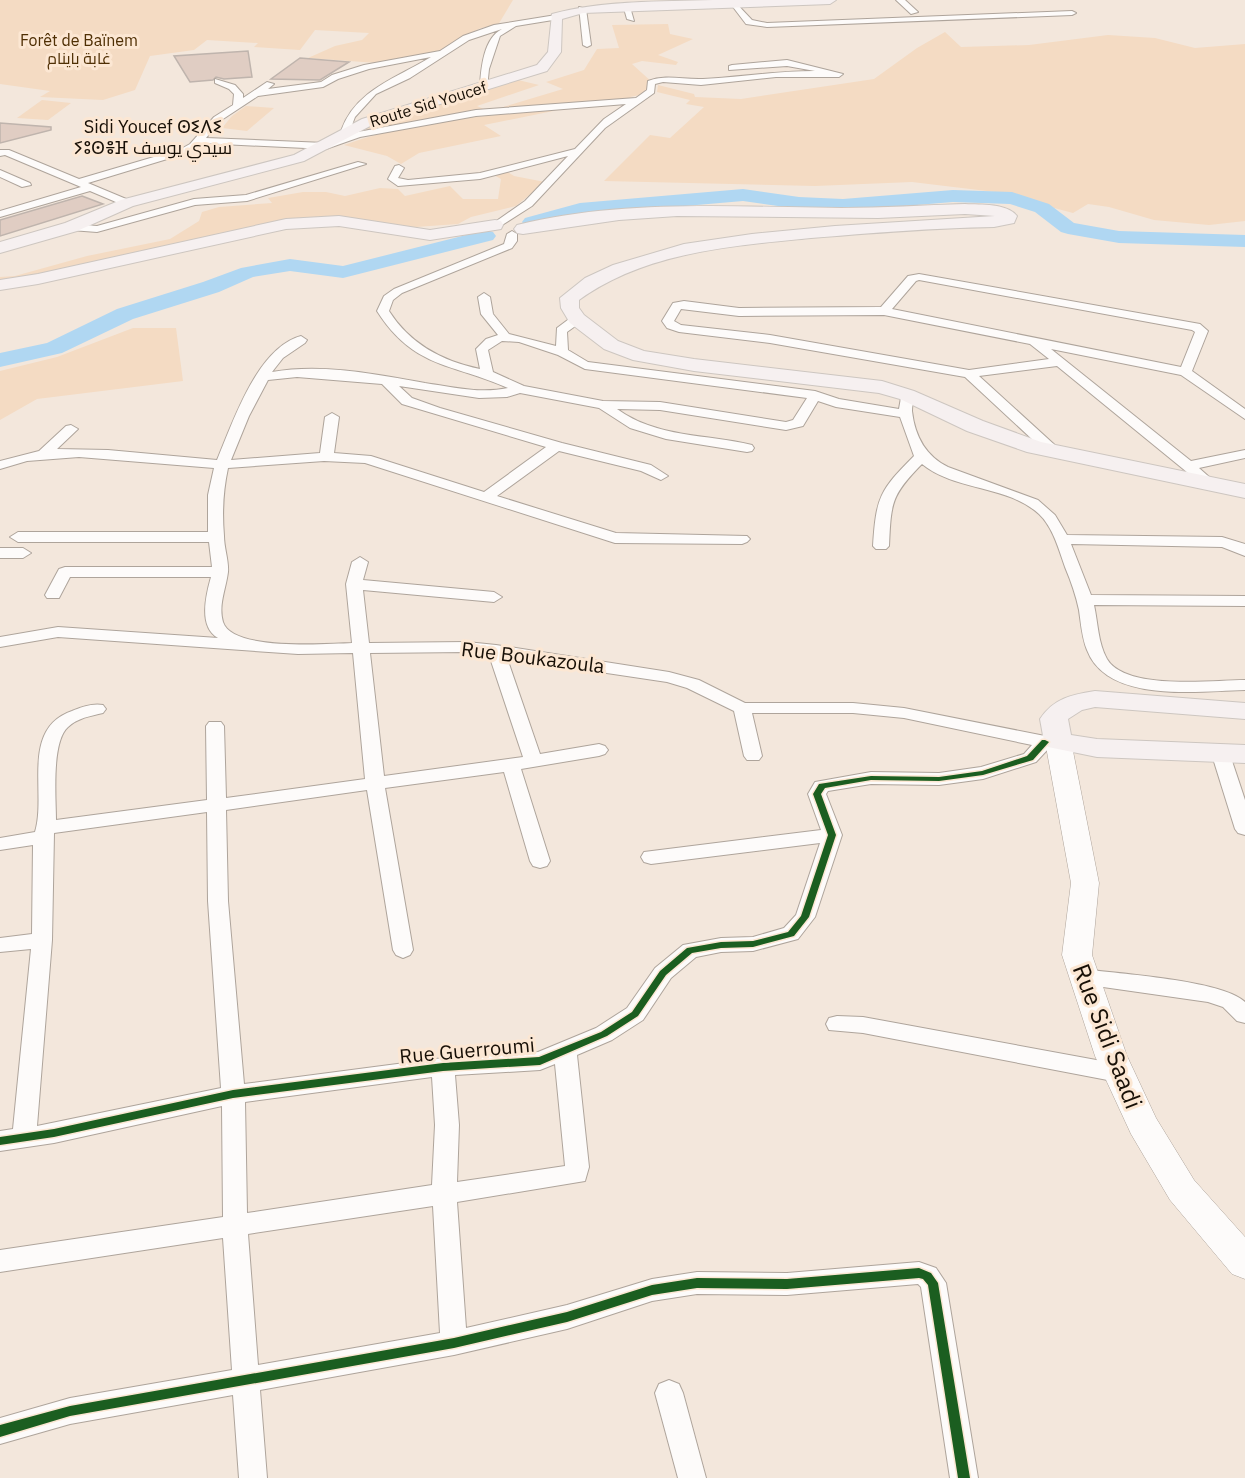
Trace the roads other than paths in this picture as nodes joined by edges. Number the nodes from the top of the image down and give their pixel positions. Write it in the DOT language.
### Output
graph roads {
  1 [pos="830,0"];
  2 [pos="900,0"];
  3 [pos="688,2"];
  4 [pos="734,3"];
  5 [pos="1059,5"];
  6 [pos="582,9"];
  7 [pos="914,12"];
  8 [pos="1072,13"];
  9 [pos="556,17"];
  10 [pos="745,17"];
  11 [pos="514,25"];
  12 [pos="587,45"];
  13 [pos="444,52"];
  14 [pos="732,68"];
  15 [pos="218,81"];
  16 [pos="270,84"];
  17 [pos="484,86"];
  18 [pos="256,93"];
  19 [pos="640,100"];
  20 [pos="237,106"];
  21 [pos="346,131"];
  22 [pos="198,140"];
  23 [pos="317,147"];
  24 [pos="578,151"];
  25 [pos="0,153"];
  26 [pos="361,164"];
  27 [pos="399,168"];
  28 [pos="0,173"];
  29 [pos="77,183"];
  30 [pos="26,185"];
  31 [pos="89,188"];
  32 [pos="128,203"];
  33 [pos="0,214"];
  34 [pos="509,226"];
  35 [pos="71,227"];
  36 [pos="0,248"];
  37 [pos="0,285"];
  38 [pos="484,297"];
  39 [pos="884,311"];
  40 [pos="739,312"];
  41 [pos="577,319"];
  42 [pos="505,336"];
  43 [pos="742,336"];
  44 [pos="301,340"];
  45 [pos="1034,340"];
  46 [pos="562,352"];
  47 [pos="1058,362"];
  48 [pos="1185,372"];
  49 [pos="969,374"];
  50 [pos="488,375"];
  51 [pos="263,377"];
  52 [pos="387,382"];
  53 [pos="520,389"];
  54 [pos="814,395"];
  55 [pos="906,404"];
  56 [pos="603,405"];
  57 [pos="1245,415"];
  58 [pos="332,417"];
  59 [pos="71,429"];
  60 [pos="557,446"];
  61 [pos="747,448"];
  62 [pos="1053,451"];
  63 [pos="44,454"];
  64 [pos="1245,454"];
  65 [pos="326,457"];
  66 [pos="921,457"];
  67 [pos="222,464"];
  68 [pos="0,465"];
  69 [pos="1188,466"];
  70 [pos="662,476"];
  71 [pos="1209,483"];
  72 [pos="1245,491"];
  73 [pos="487,496"];
  74 [pos="18,537"];
  75 [pos="216,537"];
  76 [pos="742,539"];
  77 [pos="1061,539"];
  78 [pos="881,546"];
  79 [pos="1245,551"];
  80 [pos="0,553"];
  81 [pos="23,553"];
  82 [pos="360,562"];
  83 [pos="220,572"];
  84 [pos="354,584"];
  85 [pos="53,596"];
  86 [pos="494,597"];
  87 [pos="1084,600"];
  88 [pos="1245,602"];
  89 [pos="0,642"];
  90 [pos="242,645"];
  91 [pos="360,647"];
  92 [pos="496,650"];
  93 [pos="1245,685"];
  94 [pos="742,708"];
  95 [pos="97,709"];
  96 [pos="1245,711"];
  97 [pos="215,726"];
  98 [pos="1052,741"];
  99 [pos="599,750"];
  100 [pos="1232,753"];
  101 [pos="753,756"];
  102 [pos="533,761"];
  103 [pos="511,765"];
  104 [pos="375,783"];
  105 [pos="216,805"];
  106 [pos="1245,829"];
  107 [pos="44,832"];
  108 [pos="832,835"];
  109 [pos="0,844"];
  110 [pos="651,857"];
  111 [pos="540,861"];
  112 [pos="42,940"];
  113 [pos="0,945"];
  114 [pos="403,950"];
  115 [pos="1083,977"];
  116 [pos="1245,1015"];
  117 [pos="837,1024"];
  118 [pos="565,1051"];
  119 [pos="443,1067"];
  120 [pos="1118,1073"];
  121 [pos="233,1094"];
  122 [pos="24,1138"];
  123 [pos="0,1141"];
  124 [pos="444,1194"];
  125 [pos="235,1224"];
  126 [pos="0,1261"];
  127 [pos="1245,1263"];
  128 [pos="454,1343"];
  129 [pos="248,1380"];
  130 [pos="669,1393"];
  131 [pos="0,1431"];
  132 [pos="253,1478"];
  133 [pos="692,1478"];
  134 [pos="964,1478"];
  1 -- 4 [label="main road"];
  2 -- 7 [label="street"];
  3 -- 4 [label="main road"];
  3 -- 6 [label="main road"];
  4 -- 10 [label="street"];
  5 -- 7 [label="street"];
  6 -- 9 [label="main road"];
  6 -- 12 [label="street"];
  7 -- 10 [label="street"];
  8 -- 10 [label="street"];
  9 -- 11 [label="street"];
  9 -- 17 [label="main road, Route Sid Youcef"];
  11 -- 13 [label="street"];
  11 -- 17 [label="street"];
  13 -- 18 [label="street"];
  13 -- 21 [label="street"];
  14 -- 19 [label="street"];
  15 -- 20 [label="street"];
  16 -- 18 [label="street"];
  17 -- 21 [label="main road, Route Sid Youcef"];
  18 -- 20 [label="street"];
  19 -- 23 [label="street"];
  19 -- 24 [label="street"];
  20 -- 22 [label="street"];
  21 -- 23 [label="main road, Route Sid Youcef"];
  22 -- 23 [label="street"];
  22 -- 29 [label="street"];
  23 -- 32 [label="main road, Route Sid Youcef"];
  24 -- 27 [label="street"];
  24 -- 34 [label="street"];
  25 -- 29 [label="street"];
  26 -- 35 [label="street"];
  28 -- 30 [label="street"];
  29 -- 31 [label="street"];
  31 -- 32 [label="street"];
  31 -- 33 [label="street"];
  32 -- 35 [label="main road, Route Sid Youcef"];
  34 -- 37 [label="main road"];
  34 -- 41 [label="main road"];
  34 -- 50 [label="street"];
  35 -- 36 [label="main road, Route Sid Youcef"];
  38 -- 42 [label="street"];
  39 -- 40 [label="street"];
  39 -- 45 [label="street"];
  39 -- 48 [label="street"];
  40 -- 43 [label="street"];
  40 -- 43 [label="street"];
  41 -- 46 [label="street"];
  41 -- 55 [label="main road"];
  42 -- 46 [label="street"];
  42 -- 50 [label="street"];
  43 -- 49 [label="street"];
  44 -- 51 [label="street"];
  45 -- 47 [label="street"];
  45 -- 48 [label="street"];
  46 -- 54 [label="street"];
  47 -- 49 [label="street"];
  47 -- 69 [label="street"];
  48 -- 57 [label="street"];
  49 -- 62 [label="street"];
  50 -- 53 [label="street"];
  51 -- 52 [label="street"];
  51 -- 67 [label="street"];
  52 -- 53 [label="street"];
  52 -- 60 [label="street"];
  53 -- 56 [label="street"];
  54 -- 55 [label="street"];
  54 -- 56 [label="street"];
  55 -- 62 [label="main road"];
  55 -- 66 [label="street"];
  56 -- 61 [label="street"];
  58 -- 65 [label="street"];
  59 -- 63 [label="street"];
  60 -- 70 [label="street"];
  60 -- 73 [label="street"];
  62 -- 71 [label="main road"];
  63 -- 67 [label="street"];
  63 -- 68 [label="street"];
  64 -- 69 [label="street"];
  65 -- 67 [label="street"];
  65 -- 73 [label="street"];
  66 -- 77 [label="street"];
  66 -- 78 [label="street"];
  67 -- 75 [label="street"];
  69 -- 71 [label="street"];
  71 -- 72 [label="main road"];
  73 -- 76 [label="street"];
  74 -- 75 [label="street"];
  75 -- 83 [label="street"];
  77 -- 79 [label="street"];
  77 -- 87 [label="street"];
  80 -- 81 [label="street"];
  82 -- 84 [label="street"];
  83 -- 85 [label="street"];
  83 -- 90 [label="street"];
  84 -- 86 [label="street"];
  84 -- 91 [label="street"];
  87 -- 88 [label="street"];
  87 -- 93 [label="street"];
  89 -- 90 [label="street, Rue Boukazoula"];
  90 -- 91 [label="street, Rue Boukazoula"];
  91 -- 92 [label="street, Rue Boukazoula"];
  91 -- 104 [label="street"];
  92 -- 94 [label="street, Rue Boukazoula"];
  92 -- 102 [label="street"];
  94 -- 98 [label="street, Rue Boukazoula"];
  94 -- 101 [label="street"];
  95 -- 107 [label="street"];
  96 -- 98 [label="main road"];
  97 -- 105 [label="street"];
  98 -- 100 [label="main road"];
  98 -- 108 [label="street"];
  98 -- 115 [label="main road, Rue Sidi Saadi"];
  99 -- 102 [label="street"];
  100 -- 106 [label="street"];
  102 -- 103 [label="street"];
  103 -- 104 [label="street"];
  103 -- 111 [label="street"];
  104 -- 105 [label="street"];
  104 -- 114 [label="street"];
  105 -- 107 [label="street"];
  105 -- 121 [label="street"];
  107 -- 109 [label="street"];
  107 -- 112 [label="street"];
  108 -- 110 [label="street"];
  108 -- 118 [label="street, Rue Guerroumi"];
  112 -- 113 [label="street"];
  112 -- 122 [label="street"];
  115 -- 116 [label="street"];
  115 -- 120 [label="main road, Rue Sidi Saadi"];
  117 -- 120 [label="street"];
  118 -- 119 [label="street, Rue Guerroumi"];
  118 -- 124 [label="street"];
  119 -- 121 [label="street, Rue Guerroumi"];
  119 -- 124 [label="street"];
  120 -- 127 [label="main road, Rue Sidi Saadi"];
  121 -- 122 [label="street, Rue Guerroumi"];
  121 -- 125 [label="street"];
  122 -- 123 [label="street, Rue Guerroumi"];
  124 -- 125 [label="street"];
  124 -- 128 [label="street"];
  125 -- 126 [label="street"];
  125 -- 129 [label="street"];
  128 -- 129 [label="street"];
  128 -- 134 [label="street"];
  129 -- 131 [label="street"];
  129 -- 132 [label="street"];
  130 -- 133 [label="street"];
}
